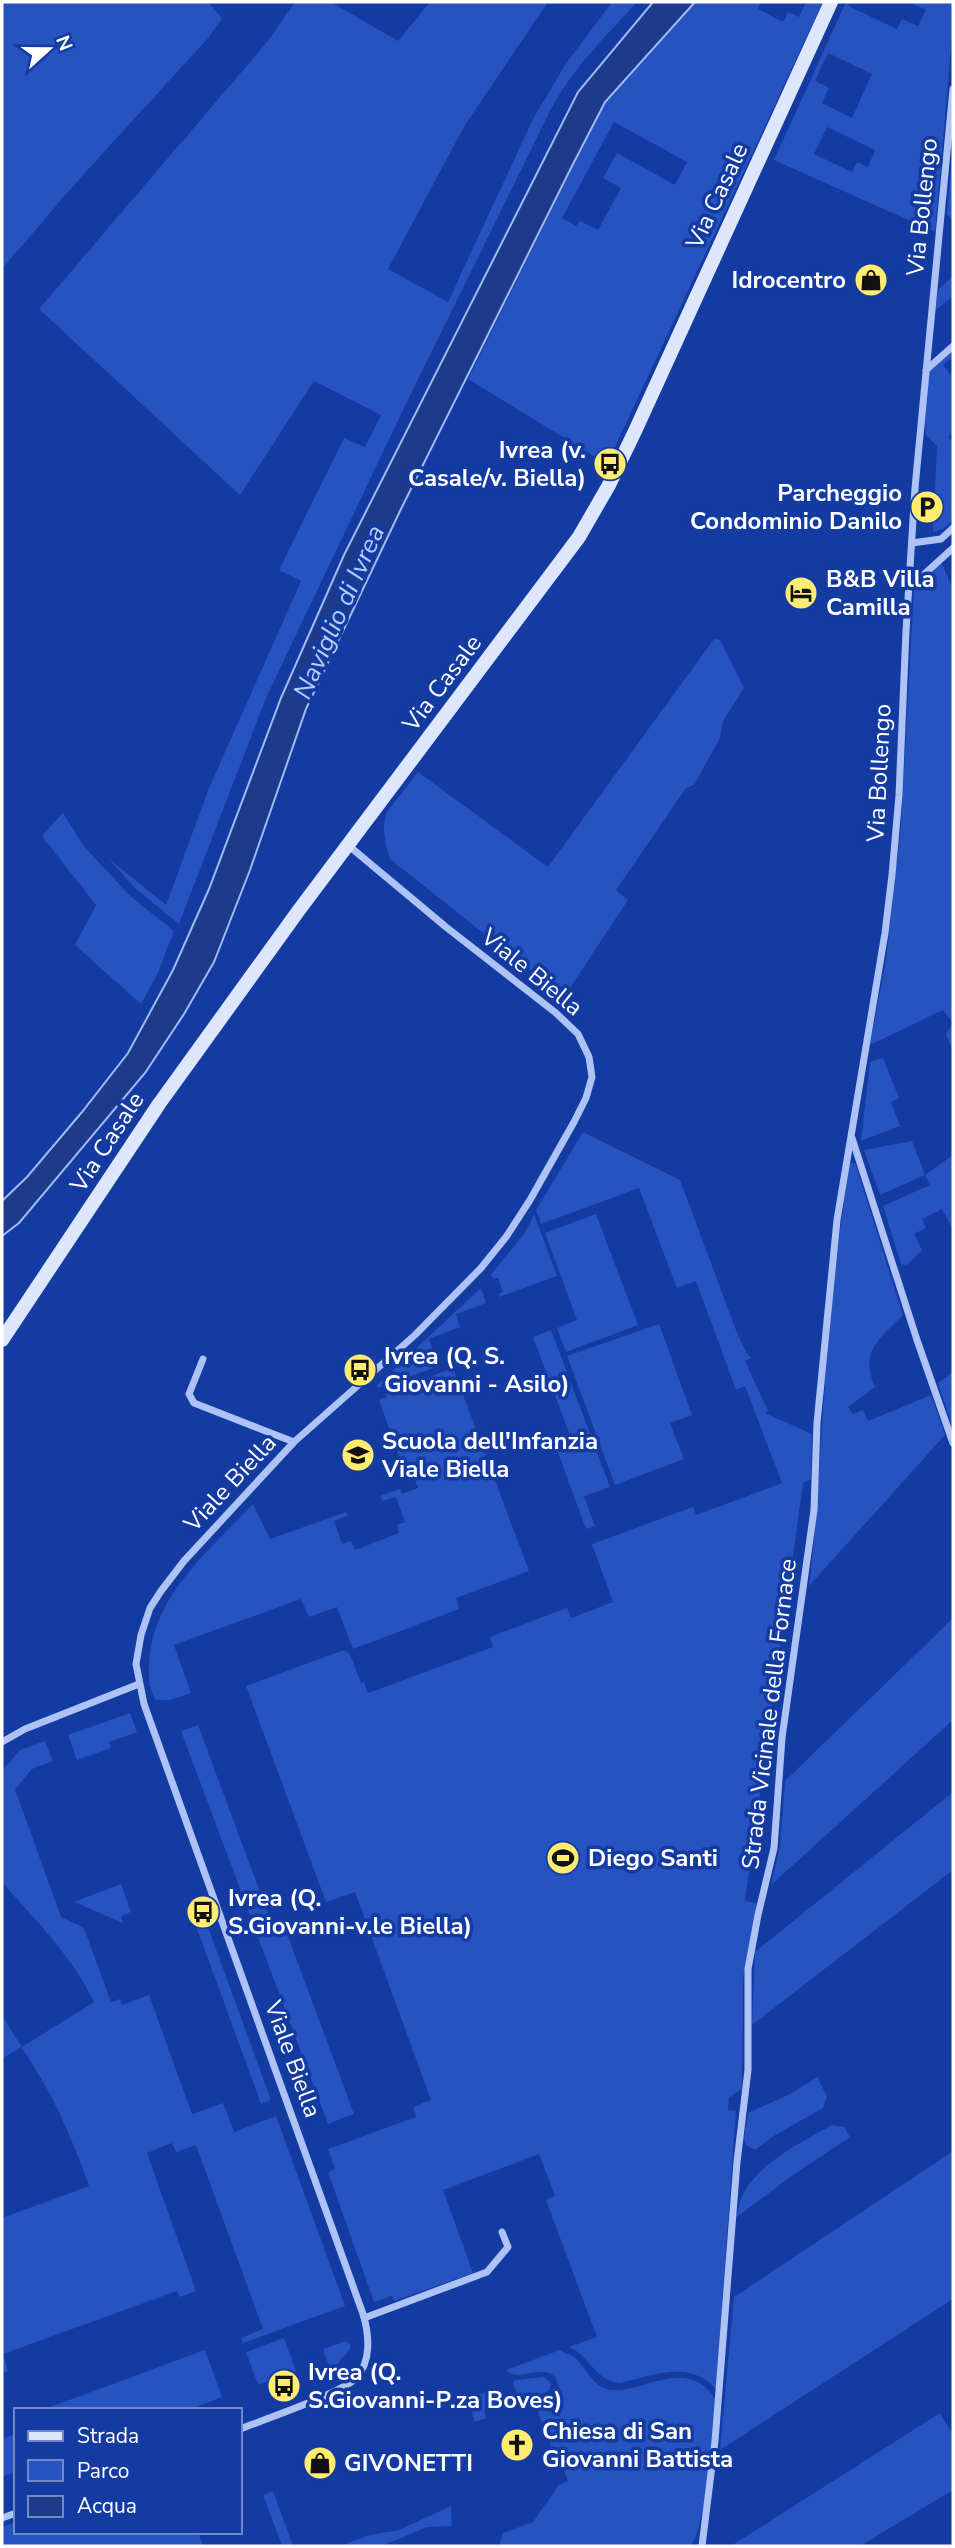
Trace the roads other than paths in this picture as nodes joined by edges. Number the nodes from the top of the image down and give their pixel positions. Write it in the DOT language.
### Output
graph roads {
  1 [pos="831,2"];
  2 [pos="953,89"];
  3 [pos="953,346"];
  4 [pos="926,370"];
  5 [pos="953,528"];
  6 [pos="912,543"];
  7 [pos="953,548"];
  8 [pos="910,587"];
  9 [pos="349,846"];
  10 [pos="852,1136"];
  11 [pos="2,1340"];
  12 [pos="203,1359"];
  13 [pos="294,1442"];
  14 [pos="953,1443"];
  15 [pos="139,1684"];
  16 [pos="2,1742"];
  17 [pos="502,2232"];
  18 [pos="363,2316"];
  19 [pos="242,2427"];
  20 [pos="702,2546"];
  1 -- 9 [label="main road, Via Casale"];
  2 -- 4 [label="street, Via Bollengo"];
  3 -- 4 [label="street"];
  4 -- 6 [label="street, Via Bollengo"];
  5 -- 6 [label="street"];
  6 -- 8 [label="street, Via Bollengo"];
  7 -- 8 [label="street"];
  8 -- 10 [label="street, Via Bollengo"];
  9 -- 11 [label="main road, Via Casale"];
  9 -- 13 [label="street, Viale Biella"];
  10 -- 14 [label="street, Via Bollengo"];
  10 -- 20 [label="street, Strada Vicinale della Fornace"];
  12 -- 13 [label="street"];
  13 -- 15 [label="street, Viale Biella"];
  15 -- 16 [label="street"];
  15 -- 18 [label="street, Viale Biella"];
  17 -- 18 [label="street"];
  18 -- 19 [label="street, Viale Biella"];
}
